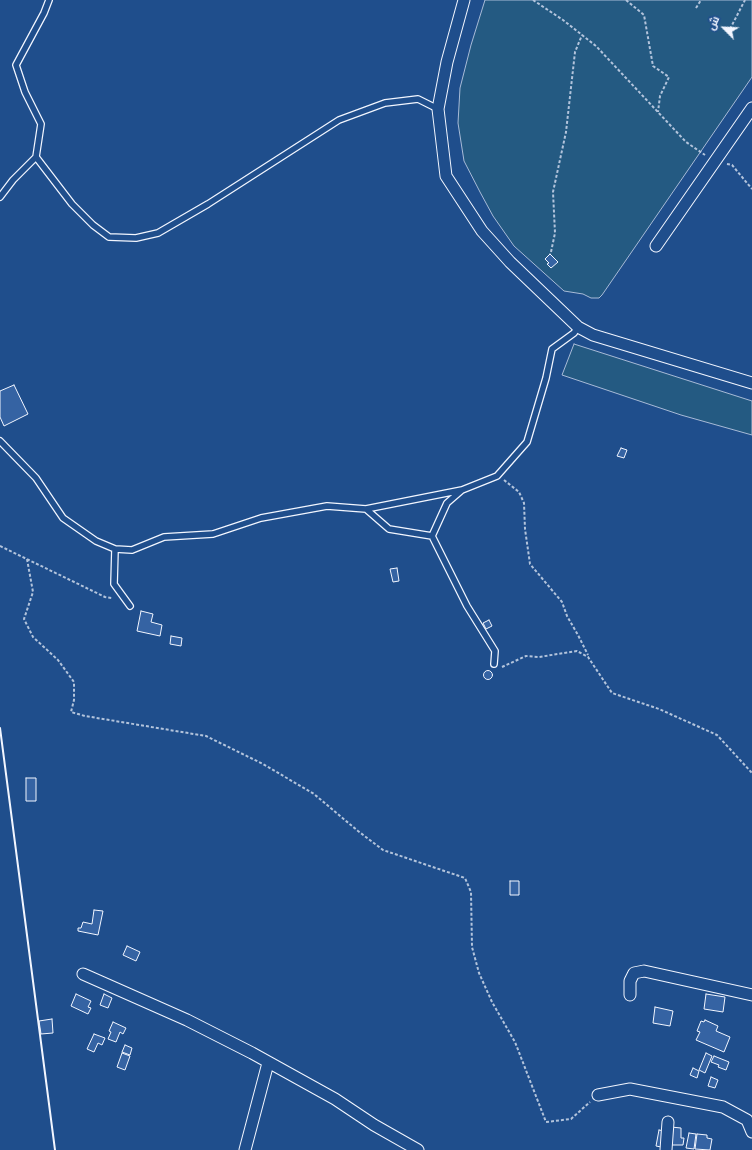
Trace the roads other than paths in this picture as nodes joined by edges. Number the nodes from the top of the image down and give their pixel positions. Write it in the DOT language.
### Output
graph roads {
  1 [pos="49,0"];
  2 [pos="464,0"];
  3 [pos="752,108"];
  4 [pos="438,109"];
  5 [pos="36,158"];
  6 [pos="0,197"];
  7 [pos="656,246"];
  8 [pos="578,327"];
  9 [pos="752,383"];
  10 [pos="0,441"];
  11 [pos="462,490"];
  12 [pos="366,509"];
  13 [pos="432,536"];
  14 [pos="115,549"];
  15 [pos="130,606"];
  16 [pos="494,664"];
  17 [pos="84,974"];
  18 [pos="630,995"];
  19 [pos="752,995"];
  20 [pos="268,1063"];
  21 [pos="598,1095"];
  22 [pos="668,1122"];
  23 [pos="752,1132"];
  24 [pos="245,1150"];
  25 [pos="418,1150"];
  26 [pos="666,1150"];
  1 -- 5 [label="lane"];
  2 -- 4 [label="street"];
  3 -- 7 [label="street"];
  4 -- 5 [label="lane"];
  4 -- 8 [label="street"];
  5 -- 6 [label="lane"];
  8 -- 9 [label="street"];
  8 -- 11 [label="lane"];
  10 -- 14 [label="lane"];
  11 -- 12 [label="lane"];
  11 -- 13 [label="lane"];
  12 -- 13 [label="lane"];
  12 -- 14 [label="lane"];
  13 -- 16 [label="lane"];
  14 -- 15 [label="lane"];
  17 -- 20 [label="street"];
  18 -- 19 [label="street"];
  20 -- 24 [label="street"];
  20 -- 25 [label="street"];
  21 -- 23 [label="street"];
  22 -- 26 [label="street"];
}
